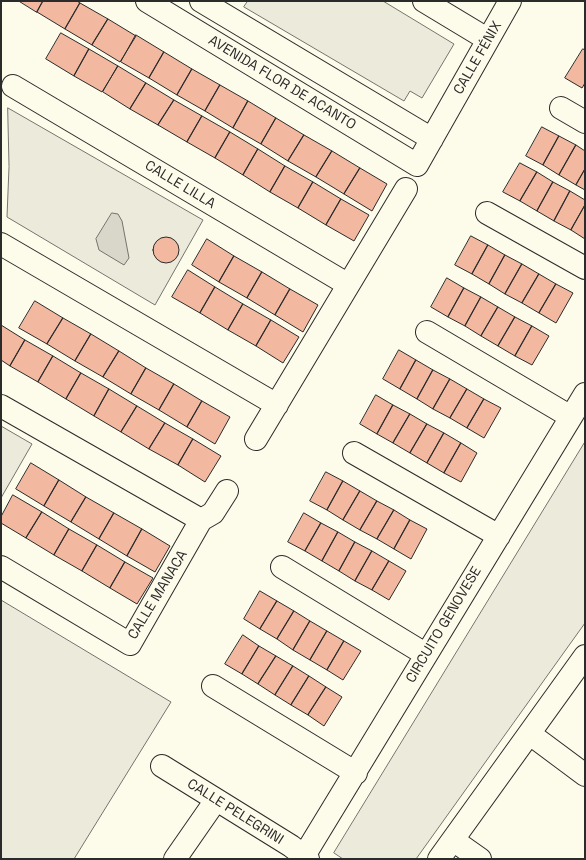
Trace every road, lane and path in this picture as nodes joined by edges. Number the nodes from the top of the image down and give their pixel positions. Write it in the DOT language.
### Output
graph roads {
  1 [pos="147,1"];
  2 [pos="201,1"];
  3 [pos="424,1"];
  4 [pos="510,1"];
  5 [pos="487,39"];
  6 [pos="13,86"];
  7 [pos="561,108"];
  8 [pos="585,122"];
  9 [pos="432,139"];
  10 [pos="417,165"];
  11 [pos="406,189"];
  12 [pos="488,213"];
  13 [pos="1,244"];
  14 [pos="585,268"];
  15 [pos="347,284"];
  16 [pos="427,332"];
  17 [pos="585,394"];
  18 [pos="277,405"];
  19 [pos="1,406"];
  20 [pos="570,417"];
  21 [pos="256,439"];
  22 [pos="354,453"];
  23 [pos="227,491"];
  24 [pos="201,520"];
  25 [pos="499,536"];
  26 [pos="1,567"];
  27 [pos="282,568"];
  28 [pos="426,654"];
  29 [pos="585,656"];
  30 [pos="213,686"];
  31 [pos="530,734"];
  32 [pos="162,766"];
  33 [pos="356,773"];
  34 [pos="585,775"];
  35 [pos="216,800"];
  36 [pos="453,840"];
  37 [pos="306,858"];
  38 [pos="175,859"];
  39 [pos="439,859"];
  40 [pos="480,859"];
  1 -- 10 [label="street, AVENIDA FLOR DE ACANTO"];
  2 -- 9 [label="street, AVENIDA FLOR DE ACANTO"];
  3 -- 5 [label="street"];
  4 -- 5 [label="street, CALLE FÉNIX"];
  5 -- 9 [label="street, CALLE FÉNIX"];
  6 -- 15 [label="street, CALLE LILLA"];
  7 -- 8 [label="street"];
  9 -- 10 [label="street, CALLE FÉNIX"];
  11 -- 15 [label="street"];
  12 -- 14 [label="street"];
  13 -- 18 [label="street"];
  15 -- 18 [label="street"];
  16 -- 20 [label="street"];
  17 -- 20 [label="street, CIRCUITO GENOVESE"];
  18 -- 21 [label="street"];
  19 -- 24 [label="street"];
  20 -- 25 [label="street, CIRCUITO GENOVESE"];
  22 -- 25 [label="street"];
  23 -- 24 [label="street, CALLE MANACA"];
  24 -- 26 [label="street, CALLE MANACA"];
  25 -- 28 [label="street, CIRCUITO GENOVESE"];
  27 -- 28 [label="street"];
  28 -- 33 [label="street, CIRCUITO GENOVESE"];
  29 -- 31 [label="street"];
  30 -- 33 [label="street"];
  31 -- 34 [label="street"];
  31 -- 36 [label="street"];
  32 -- 35 [label="street, CALLE PELEGRINI"];
  33 -- 37 [label="street, CIRCUITO GENOVESE"];
  35 -- 37 [label="street, CALLE PELEGRINI"];
  35 -- 38 [label="street"];
  36 -- 39 [label="street"];
  36 -- 40 [label="street"];
}
